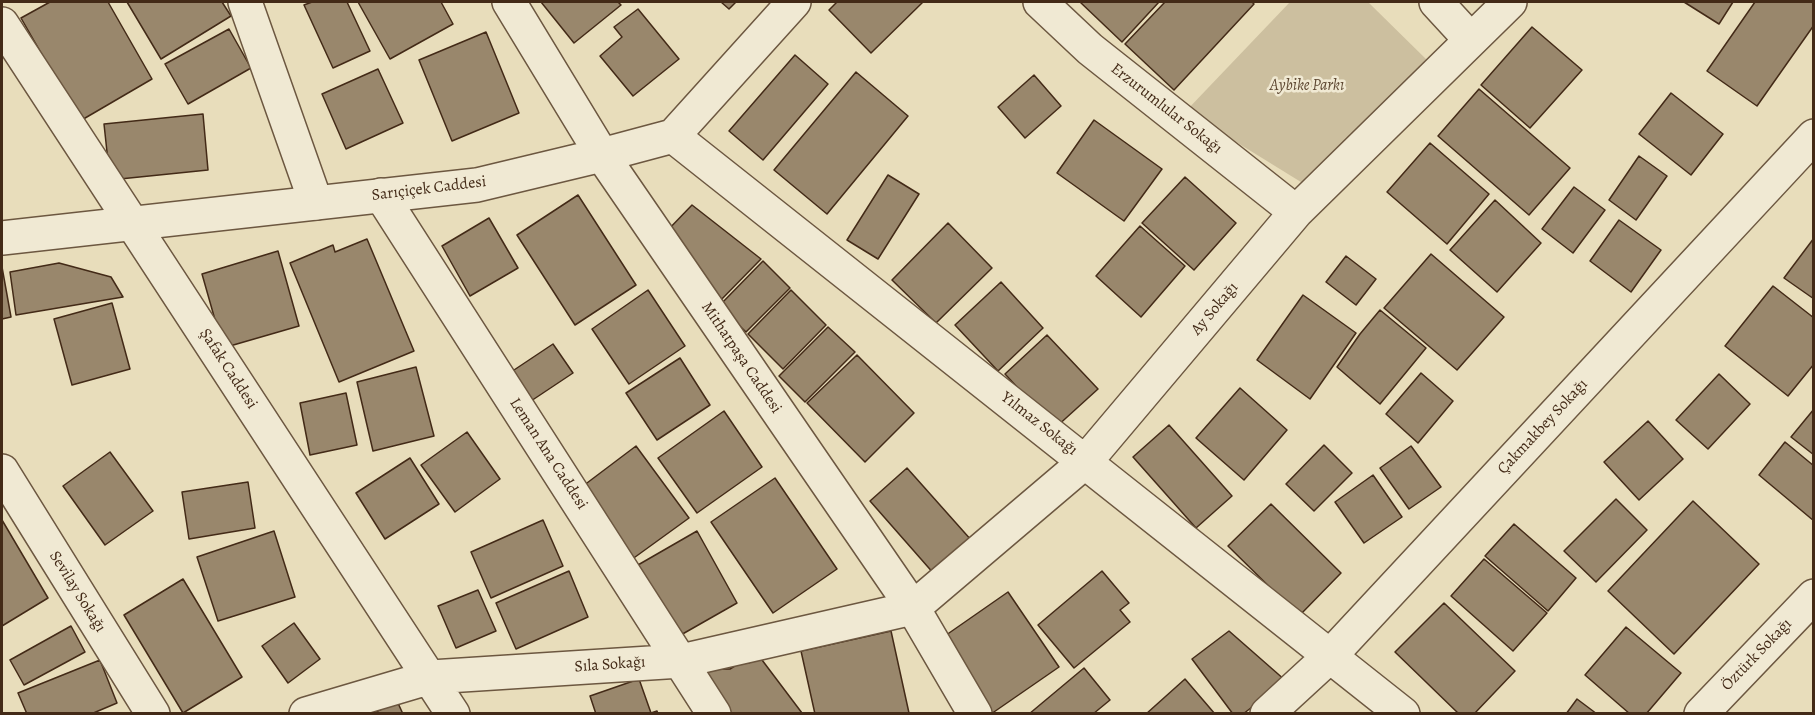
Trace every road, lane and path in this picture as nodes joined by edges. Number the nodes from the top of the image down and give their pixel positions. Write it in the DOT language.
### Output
graph roads {
  1 [pos="245,2"];
  2 [pos="509,2"];
  3 [pos="794,2"];
  4 [pos="1040,2"];
  5 [pos="1436,2"];
  6 [pos="1510,2"];
  7 [pos="2,24"];
  8 [pos="1470,39"];
  9 [pos="673,136"];
  10 [pos="1814,136"];
  11 [pos="602,155"];
  12 [pos="381,195"];
  13 [pos="316,203"];
  14 [pos="1296,212"];
  15 [pos="131,223"];
  16 [pos="2,238"];
  17 [pos="1086,461"];
  18 [pos="2,471"];
  19 [pos="1814,596"];
  20 [pos="913,608"];
  21 [pos="1330,656"];
  22 [pos="681,661"];
  23 [pos="431,677"];
  24 [pos="153,714"];
  25 [pos="306,714"];
  26 [pos="453,714"];
  27 [pos="714,714"];
  28 [pos="975,714"];
  29 [pos="1267,714"];
  30 [pos="1402,714"];
  31 [pos="1701,714"];
  1 -- 13 [label="street"];
  2 -- 11 [label="street, Mithatpaşa Caddesi"];
  3 -- 9 [label="street"];
  4 -- 14 [label="street, Erzurumlular Sokağı"];
  5 -- 8 [label="street"];
  6 -- 8 [label="street, Ay Sokağı"];
  7 -- 15 [label="street, Şafak Caddesi"];
  8 -- 14 [label="street, Ay Sokağı"];
  9 -- 11 [label="street, Sarıçiçek Caddesi"];
  9 -- 17 [label="street, Yılmaz Sokağı"];
  10 -- 21 [label="street, Çakmakbey Sokağı"];
  11 -- 12 [label="street, Sarıçiçek Caddesi"];
  11 -- 20 [label="street, Mithatpaşa Caddesi"];
  12 -- 13 [label="street, Sarıçiçek Caddesi"];
  12 -- 22 [label="street, Leman Ana Caddesi"];
  13 -- 15 [label="street, Sarıçiçek Caddesi"];
  14 -- 17 [label="street, Ay Sokağı"];
  15 -- 16 [label="street, Sarıçiçek Caddesi"];
  15 -- 23 [label="street, Şafak Caddesi"];
  17 -- 20 [label="street, Ay Sokağı"];
  17 -- 21 [label="street, Yılmaz Sokağı"];
  18 -- 24 [label="street, Sevilay Sokağı"];
  19 -- 31 [label="street, Öztürk Sokağı"];
  20 -- 22 [label="street, Sıla Sokağı"];
  20 -- 28 [label="street, Mithatpaşa Caddesi"];
  21 -- 29 [label="street, Çakmakbey Sokağı"];
  21 -- 30 [label="street, Yılmaz Sokağı"];
  22 -- 23 [label="street, Sıla Sokağı"];
  22 -- 27 [label="street, Leman Ana Caddesi"];
  23 -- 25 [label="street, Sıla Sokağı"];
  23 -- 26 [label="street, Şafak Caddesi"];
}
